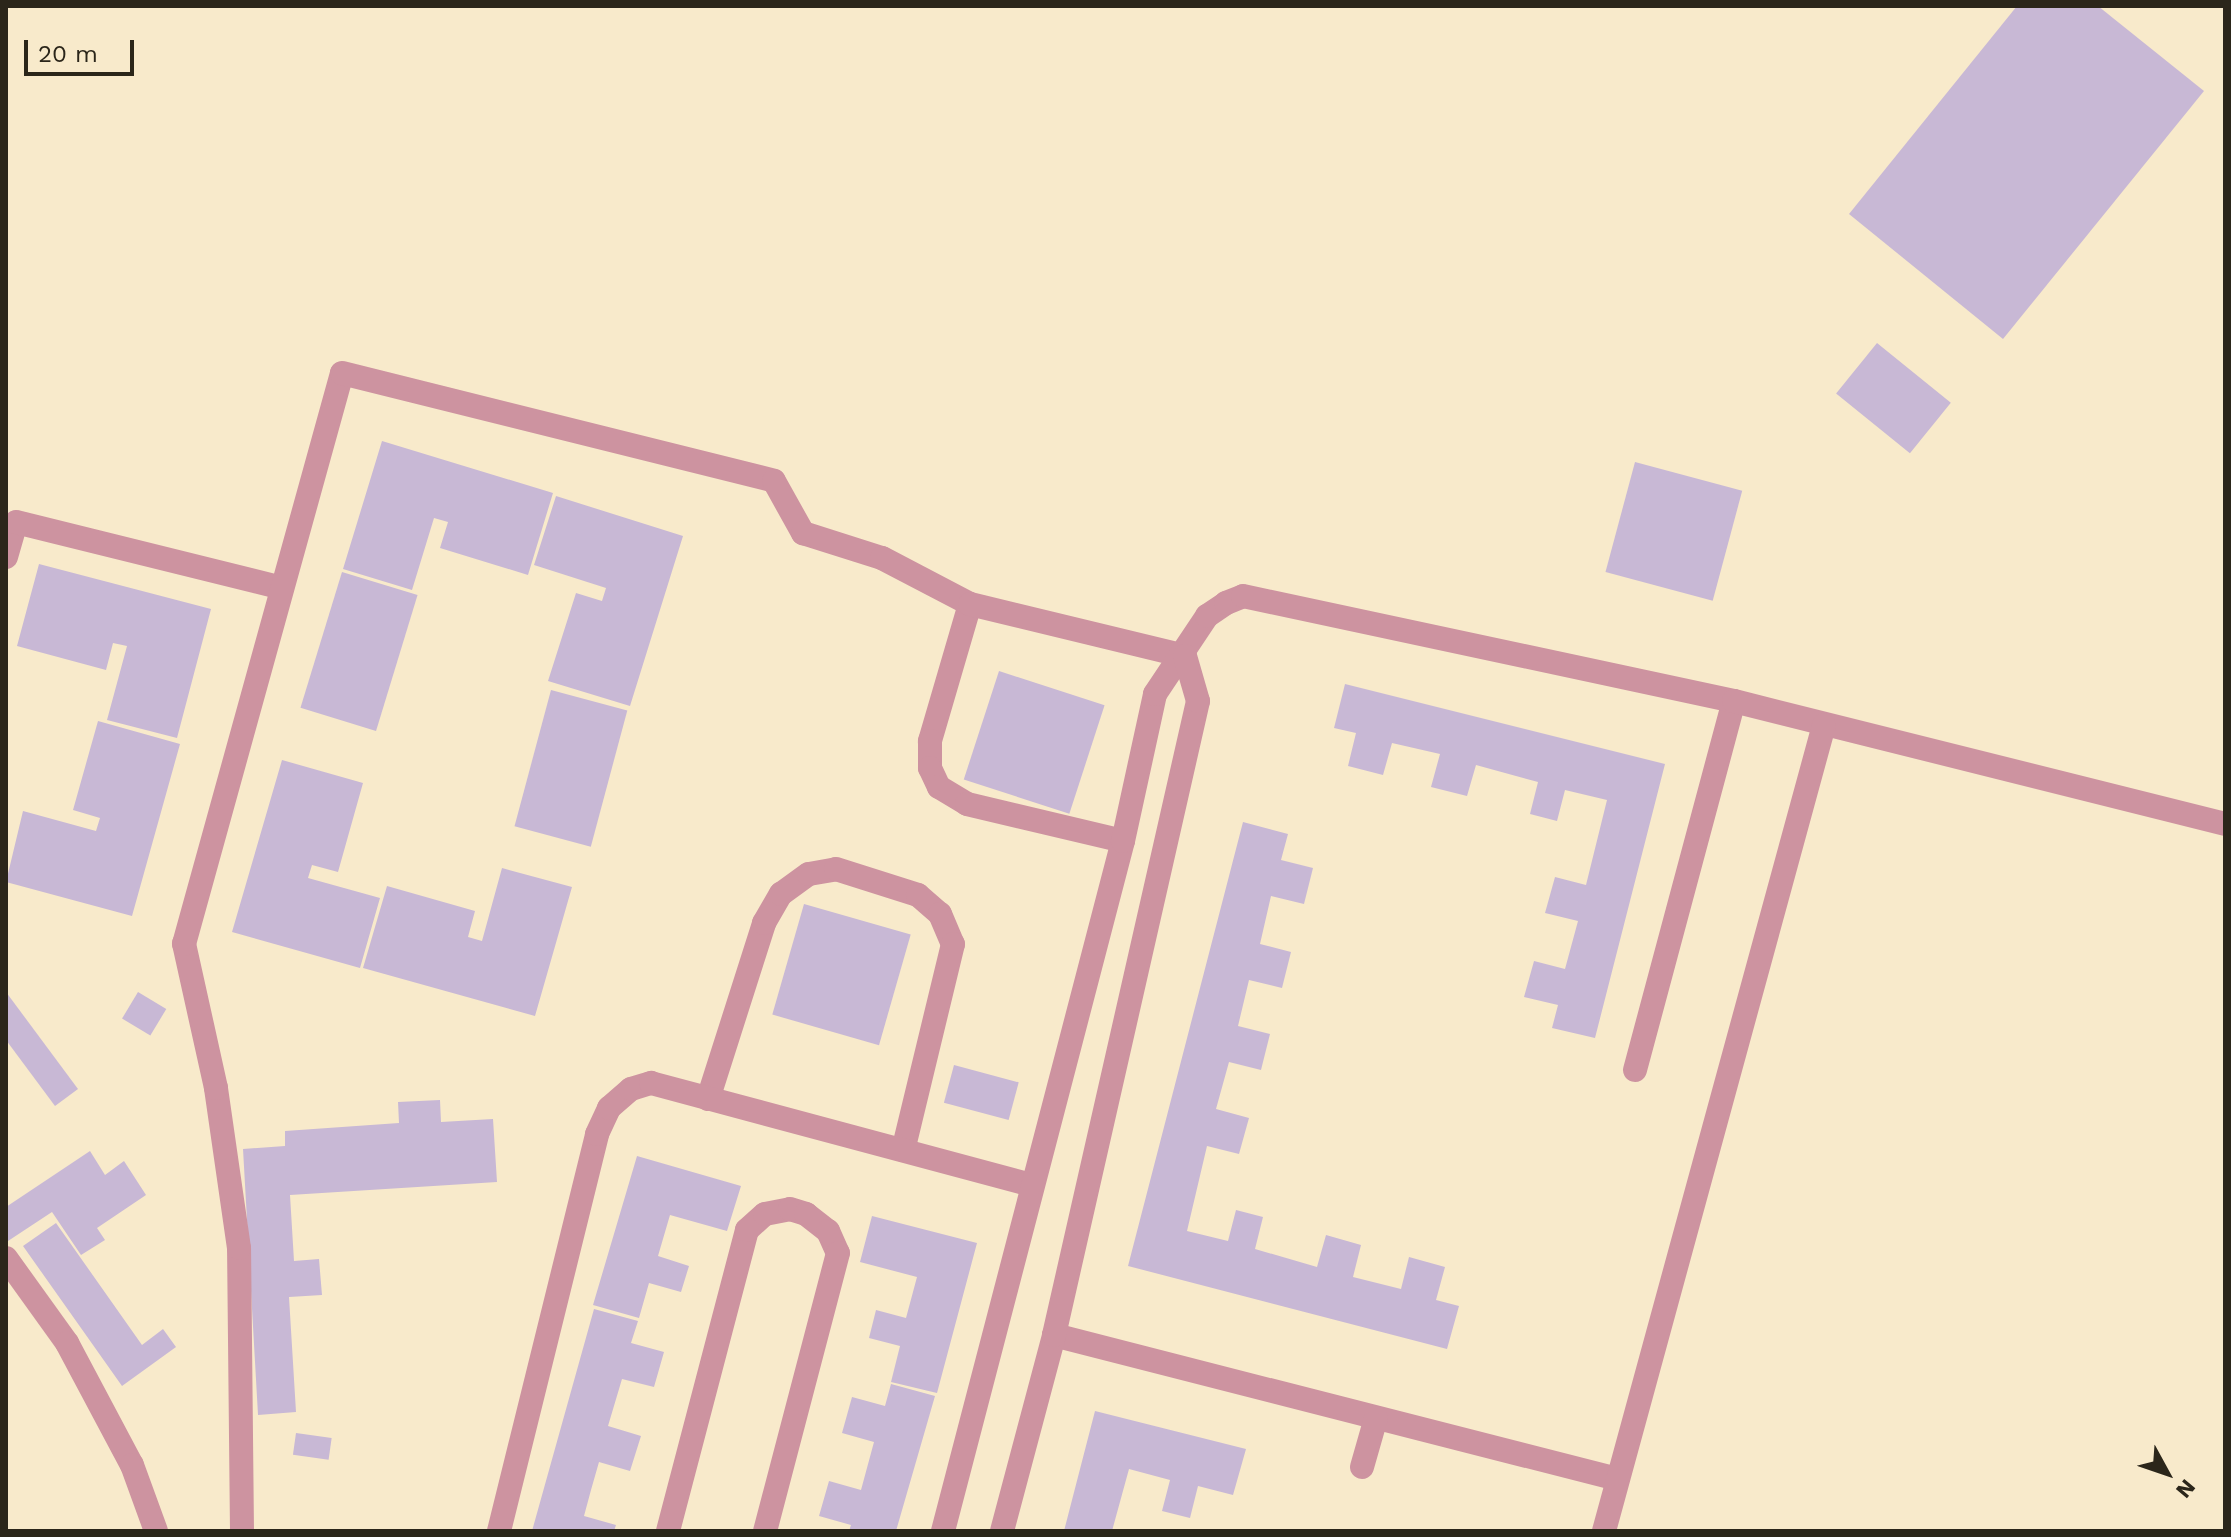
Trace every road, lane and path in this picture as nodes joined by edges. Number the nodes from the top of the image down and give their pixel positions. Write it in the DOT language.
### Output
graph roads {
  1 [pos="6,557"];
  2 [pos="282,588"];
  3 [pos="970,604"];
  4 [pos="1185,656"];
  5 [pos="1734,701"];
  6 [pos="1824,725"];
  7 [pos="2225,824"];
  8 [pos="1123,841"];
  9 [pos="1635,1070"];
  10 [pos="708,1099"];
  11 [pos="903,1150"];
  12 [pos="1033,1185"];
  13 [pos="6,1258"];
  14 [pos="1054,1335"];
  15 [pos="1376,1418"];
  16 [pos="1362,1467"];
  17 [pos="1617,1479"];
  18 [pos="156,1531"];
  19 [pos="242,1531"];
  20 [pos="499,1531"];
  21 [pos="668,1531"];
  22 [pos="765,1531"];
  23 [pos="943,1531"];
  24 [pos="1002,1531"];
  25 [pos="1604,1531"];
  1 -- 2 [label="street"];
  2 -- 3 [label="street"];
  2 -- 19 [label="street"];
  3 -- 4 [label="street"];
  3 -- 8 [label="street"];
  4 -- 5 [label="street"];
  4 -- 8 [label="street"];
  4 -- 14 [label="street"];
  5 -- 6 [label="street"];
  5 -- 9 [label="street"];
  6 -- 7 [label="street"];
  6 -- 17 [label="street"];
  8 -- 12 [label="street"];
  10 -- 11 [label="street"];
  10 -- 11 [label="street"];
  10 -- 20 [label="street"];
  11 -- 12 [label="street"];
  12 -- 23 [label="street"];
  13 -- 18 [label="street"];
  14 -- 15 [label="street"];
  14 -- 24 [label="street"];
  15 -- 16 [label="street"];
  15 -- 17 [label="street"];
  17 -- 25 [label="street"];
  21 -- 22 [label="street"];
}
